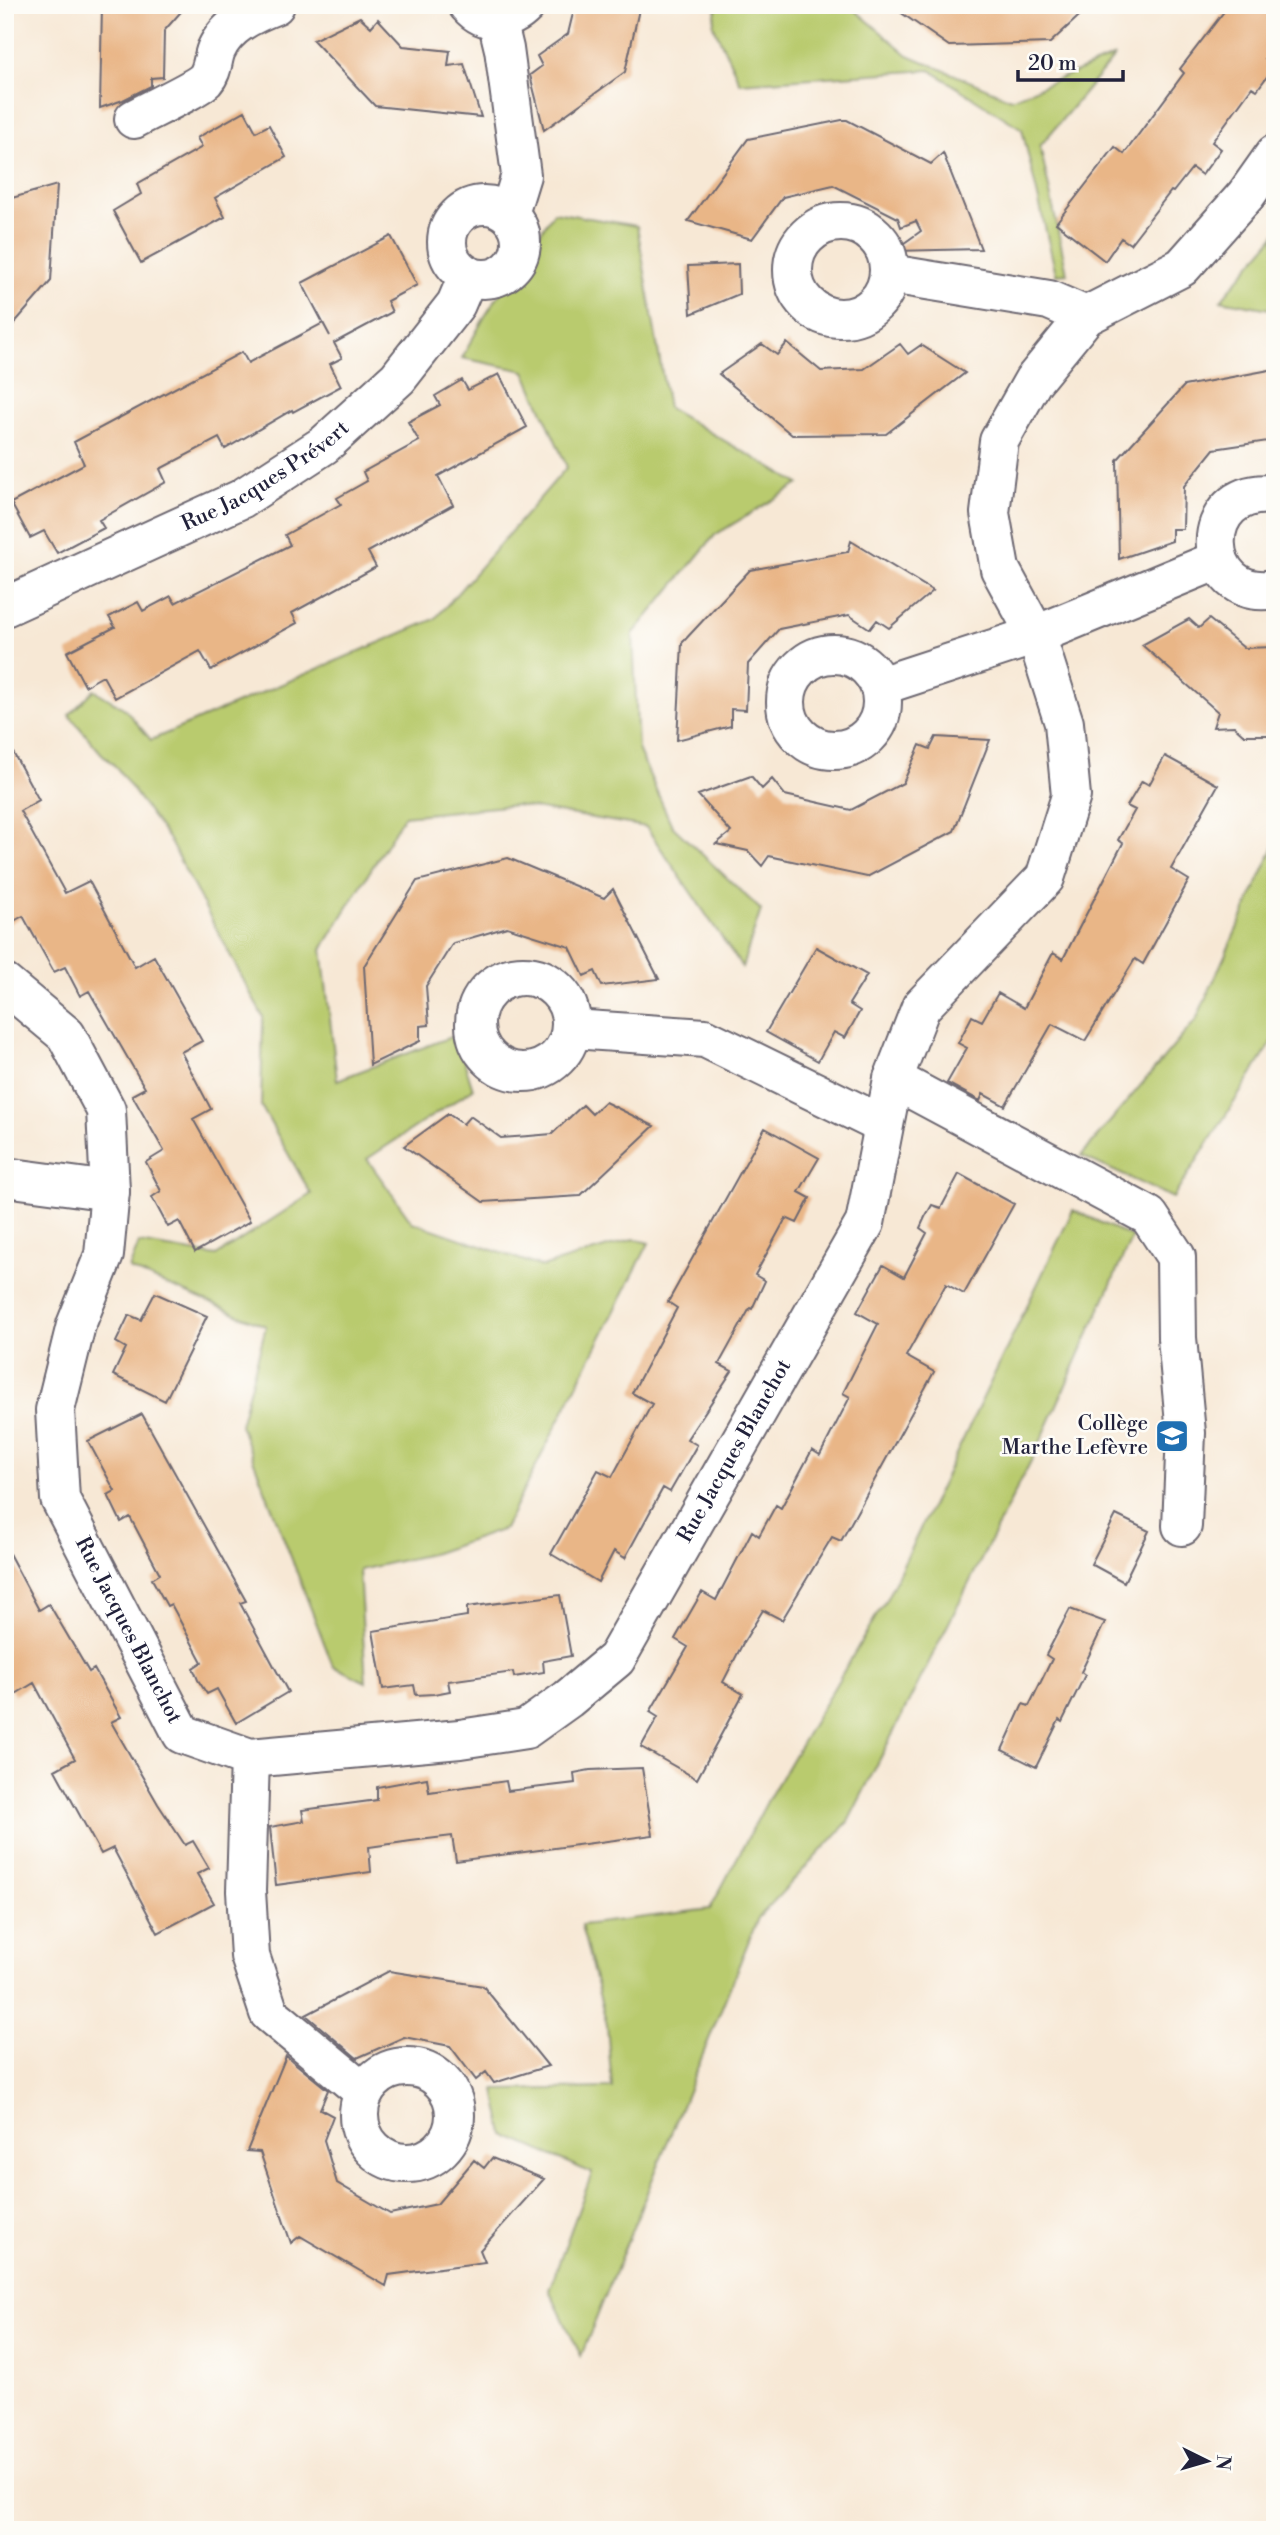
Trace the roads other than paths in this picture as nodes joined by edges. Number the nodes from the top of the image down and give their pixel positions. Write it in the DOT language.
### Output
graph roads {
  1 [pos="275,5"];
  2 [pos="497,10"];
  3 [pos="134,119"];
  4 [pos="1275,155"];
  5 [pos="509,214"];
  6 [pos="890,274"];
  7 [pos="468,276"];
  8 [pos="1086,316"];
  9 [pos="1275,495"];
  10 [pos="1218,560"];
  11 [pos="1275,589"];
  12 [pos="5,607"];
  13 [pos="1036,635"];
  14 [pos="880,686"];
  15 [pos="5,984"];
  16 [pos="572,1029"];
  17 [pos="893,1079"];
  18 [pos="883,1125"];
  19 [pos="5,1177"];
  20 [pos="110,1191"];
  21 [pos="1182,1526"];
  22 [pos="250,1758"];
  23 [pos="364,2092"];
  1 -- 3 [label="street"];
  2 -- 5 [label="street"];
  4 -- 8 [label="street, Rue Jacques Blanchot"];
  5 -- 7 [label="street"];
  5 -- 7 [label="street"];
  6 -- 8 [label="street"];
  7 -- 12 [label="street, Rue Jacques Prévert"];
  8 -- 13 [label="street, Rue Jacques Blanchot"];
  9 -- 10 [label="street"];
  10 -- 11 [label="street"];
  10 -- 13 [label="street"];
  13 -- 14 [label="street"];
  13 -- 17 [label="street, Rue Jacques Blanchot"];
  15 -- 20 [label="street, Rue Jacques Blanchot"];
  16 -- 18 [label="street"];
  17 -- 18 [label="street, Rue Jacques Blanchot"];
  17 -- 21 [label="street"];
  18 -- 22 [label="street, Rue Jacques Blanchot"];
  19 -- 20 [label="street"];
  20 -- 22 [label="street, Rue Jacques Blanchot"];
  22 -- 23 [label="street"];
}
